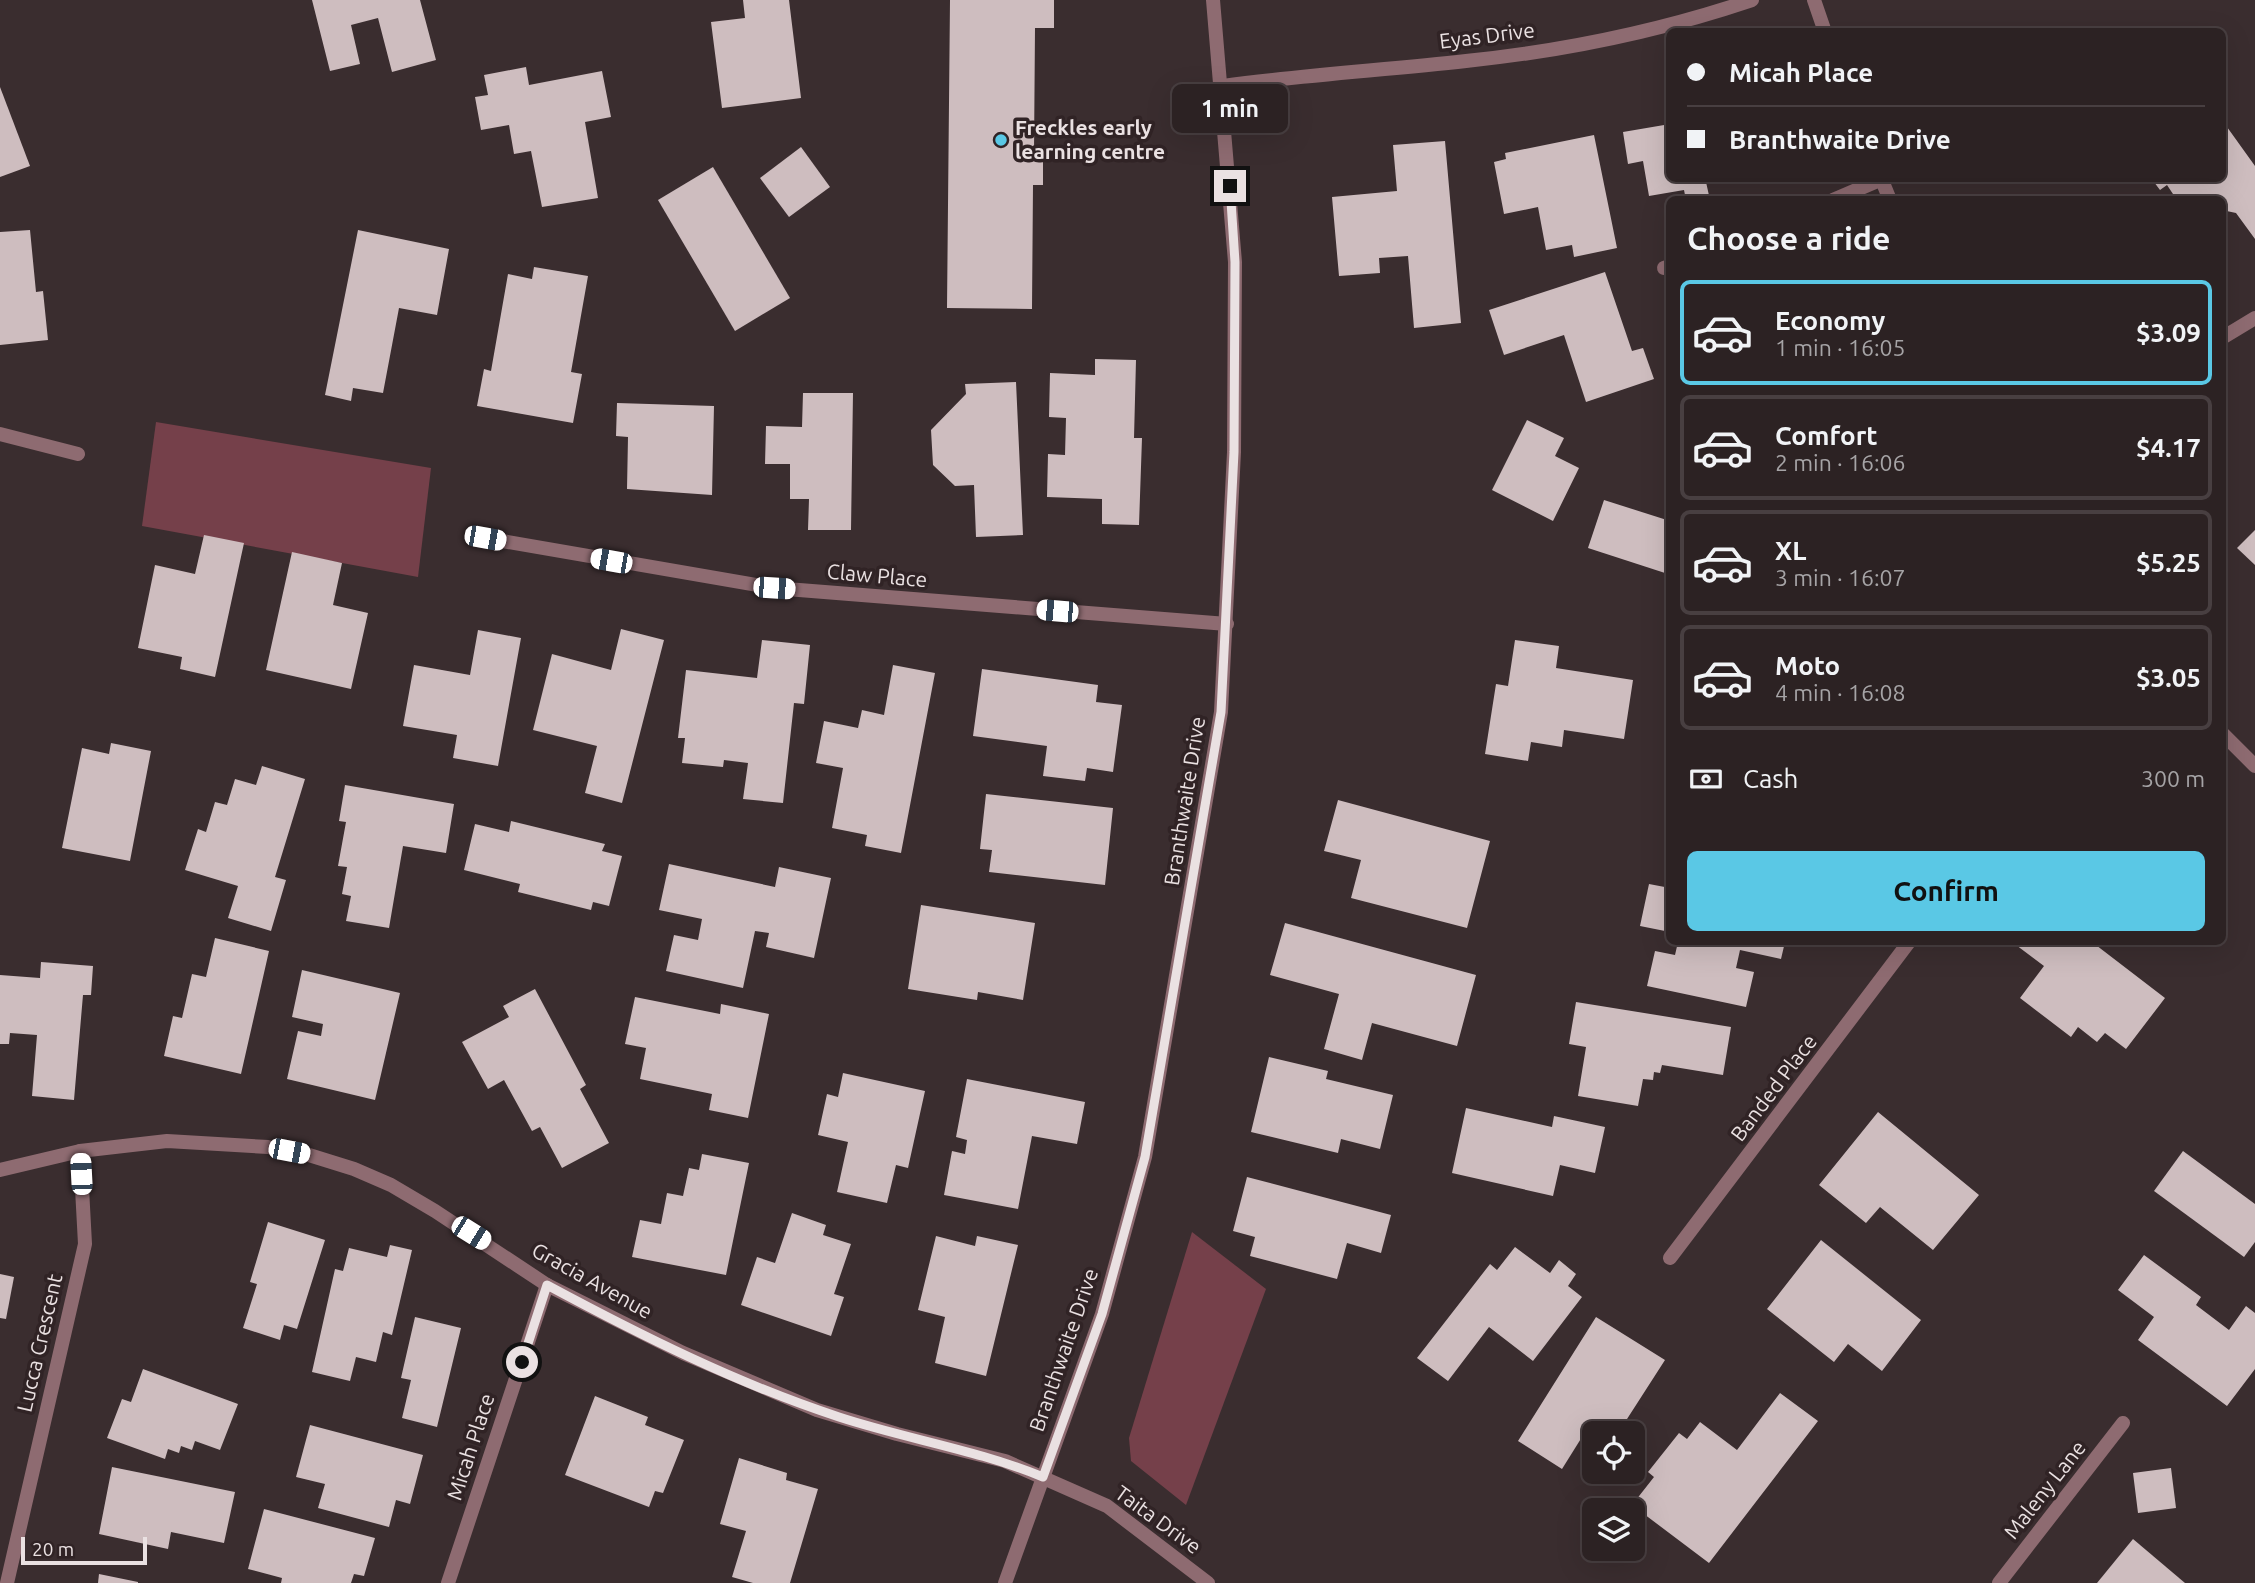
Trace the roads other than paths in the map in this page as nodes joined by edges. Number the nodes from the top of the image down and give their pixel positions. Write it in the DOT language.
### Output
graph roads {
  1 [pos="1213,0"];
  2 [pos="1752,0"];
  3 [pos="1814,0"];
  4 [pos="1824,28"];
  5 [pos="1223,86"];
  6 [pos="1874,182"];
  7 [pos="1842,196"];
  8 [pos="2255,318"];
  9 [pos="2226,336"];
  10 [pos="0,434"];
  11 [pos="78,454"];
  12 [pos="485,538"];
  13 [pos="1227,624"];
  14 [pos="2226,737"];
  15 [pos="2255,766"];
  16 [pos="1907,945"];
  17 [pos="80,1151"];
  18 [pos="0,1170"];
  19 [pos="1670,1258"];
  20 [pos="547,1285"];
  21 [pos="2123,1423"];
  22 [pos="1043,1477"];
  23 [pos="7,1583"];
  24 [pos="448,1583"];
  25 [pos="1005,1583"];
  26 [pos="1208,1583"];
  27 [pos="1999,1583"];
  1 -- 5 [label="street, Branthwaite Drive"];
  2 -- 5 [label="street, Eyas Drive"];
  3 -- 4 [label="street"];
  5 -- 13 [label="street, Branthwaite Drive"];
  6 -- 7 [label="street"];
  8 -- 9 [label="street"];
  10 -- 11 [label="street"];
  12 -- 13 [label="street, Claw Place"];
  13 -- 22 [label="street, Branthwaite Drive"];
  14 -- 15 [label="street"];
  16 -- 19 [label="street, Banded Place"];
  17 -- 18 [label="street, Gracia Avenue"];
  17 -- 20 [label="street, Gracia Avenue"];
  17 -- 23 [label="street, Lucca Crescent"];
  20 -- 22 [label="street, Gracia Avenue"];
  20 -- 24 [label="street, Micah Place"];
  21 -- 27 [label="street, Maleny Lane"];
  22 -- 25 [label="street, Branthwaite Drive"];
  22 -- 26 [label="street, Taita Drive"];
}
